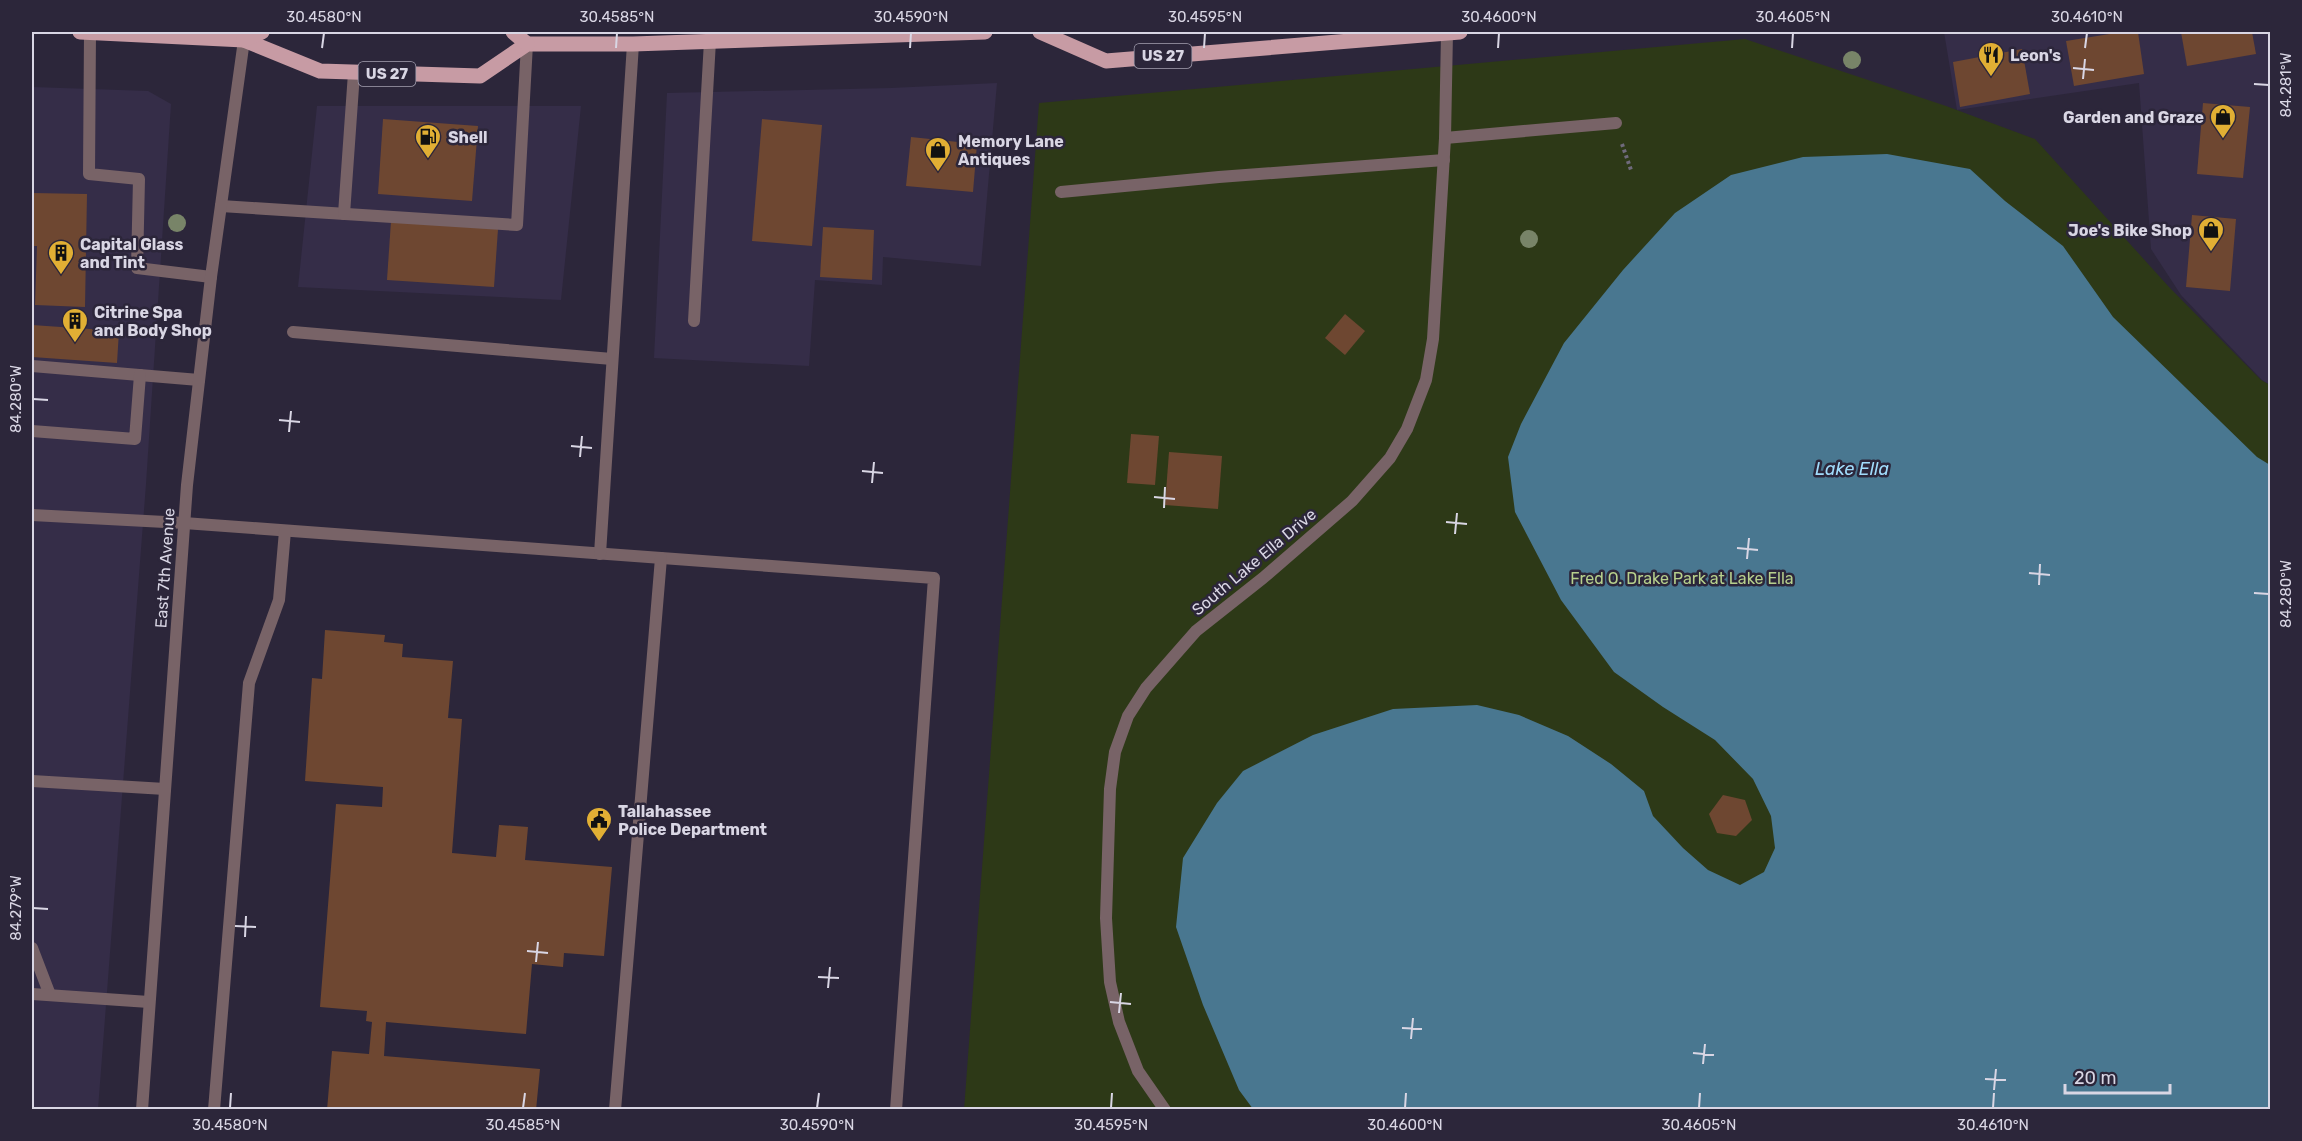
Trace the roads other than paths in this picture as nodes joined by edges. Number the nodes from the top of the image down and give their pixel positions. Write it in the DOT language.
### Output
graph roads {
  1 [pos="80,32"];
  2 [pos="90,32"];
  3 [pos="262,32"];
  4 [pos="513,32"];
  5 [pos="985,32"];
  6 [pos="1040,32"];
  7 [pos="1452,32"];
  8 [pos="190,35"];
  9 [pos="244,36"];
  10 [pos="710,42"];
  11 [pos="527,44"];
  12 [pos="633,44"];
  13 [pos="354,73"];
  14 [pos="1616,123"];
  15 [pos="1445,138"];
  16 [pos="1444,160"];
  17 [pos="1061,192"];
  18 [pos="221,206"];
  19 [pos="344,214"];
  20 [pos="211,277"];
  21 [pos="694,321"];
  22 [pos="293,332"];
  23 [pos="612,359"];
  24 [pos="32,366"];
  25 [pos="140,375"];
  26 [pos="199,380"];
  27 [pos="32,431"];
  28 [pos="32,515"];
  29 [pos="184,524"];
  30 [pos="285,531"];
  31 [pos="600,554"];
  32 [pos="661,558"];
  33 [pos="32,780"];
  34 [pos="165,789"];
  35 [pos="32,948"];
  36 [pos="32,994"];
  37 [pos="50,995"];
  38 [pos="150,1002"];
  39 [pos="142,1110"];
  40 [pos="214,1110"];
  41 [pos="615,1110"];
  42 [pos="896,1110"];
  43 [pos="1165,1110"];
  1 -- 2 [label="main road, US 27"];
  2 -- 8 [label="main road, US 27"];
  2 -- 20 [label="street"];
  3 -- 9 [label="main road, US 27"];
  4 -- 11 [label="main road"];
  5 -- 10 [label="main road"];
  6 -- 7 [label="main road, US 27"];
  7 -- 15 [label="street, South Lake Ella Drive"];
  8 -- 9 [label="main road, US 27"];
  9 -- 13 [label="main road, US 27"];
  9 -- 18 [label="street, East 7th Avenue"];
  10 -- 12 [label="main road"];
  10 -- 21 [label="street"];
  11 -- 12 [label="main road"];
  11 -- 13 [label="main road, US 27"];
  11 -- 19 [label="street"];
  12 -- 23 [label="street"];
  13 -- 19 [label="street"];
  14 -- 15 [label="street"];
  15 -- 16 [label="street, South Lake Ella Drive"];
  16 -- 17 [label="street"];
  16 -- 43 [label="street, South Lake Ella Drive"];
  18 -- 19 [label="street"];
  18 -- 20 [label="street, East 7th Avenue"];
  20 -- 26 [label="street, East 7th Avenue"];
  22 -- 23 [label="street"];
  23 -- 31 [label="street"];
  24 -- 25 [label="street"];
  25 -- 26 [label="street"];
  25 -- 27 [label="street"];
  26 -- 29 [label="street, East 7th Avenue"];
  28 -- 29 [label="street"];
  29 -- 30 [label="street"];
  29 -- 34 [label="street, East 7th Avenue"];
  30 -- 31 [label="street"];
  30 -- 40 [label="street"];
  31 -- 32 [label="street"];
  32 -- 41 [label="street"];
  32 -- 42 [label="street"];
  33 -- 34 [label="street"];
  34 -- 38 [label="street, East 7th Avenue"];
  35 -- 37 [label="street"];
  36 -- 37 [label="street"];
  37 -- 38 [label="street"];
  38 -- 39 [label="street, East 7th Avenue"];
}
